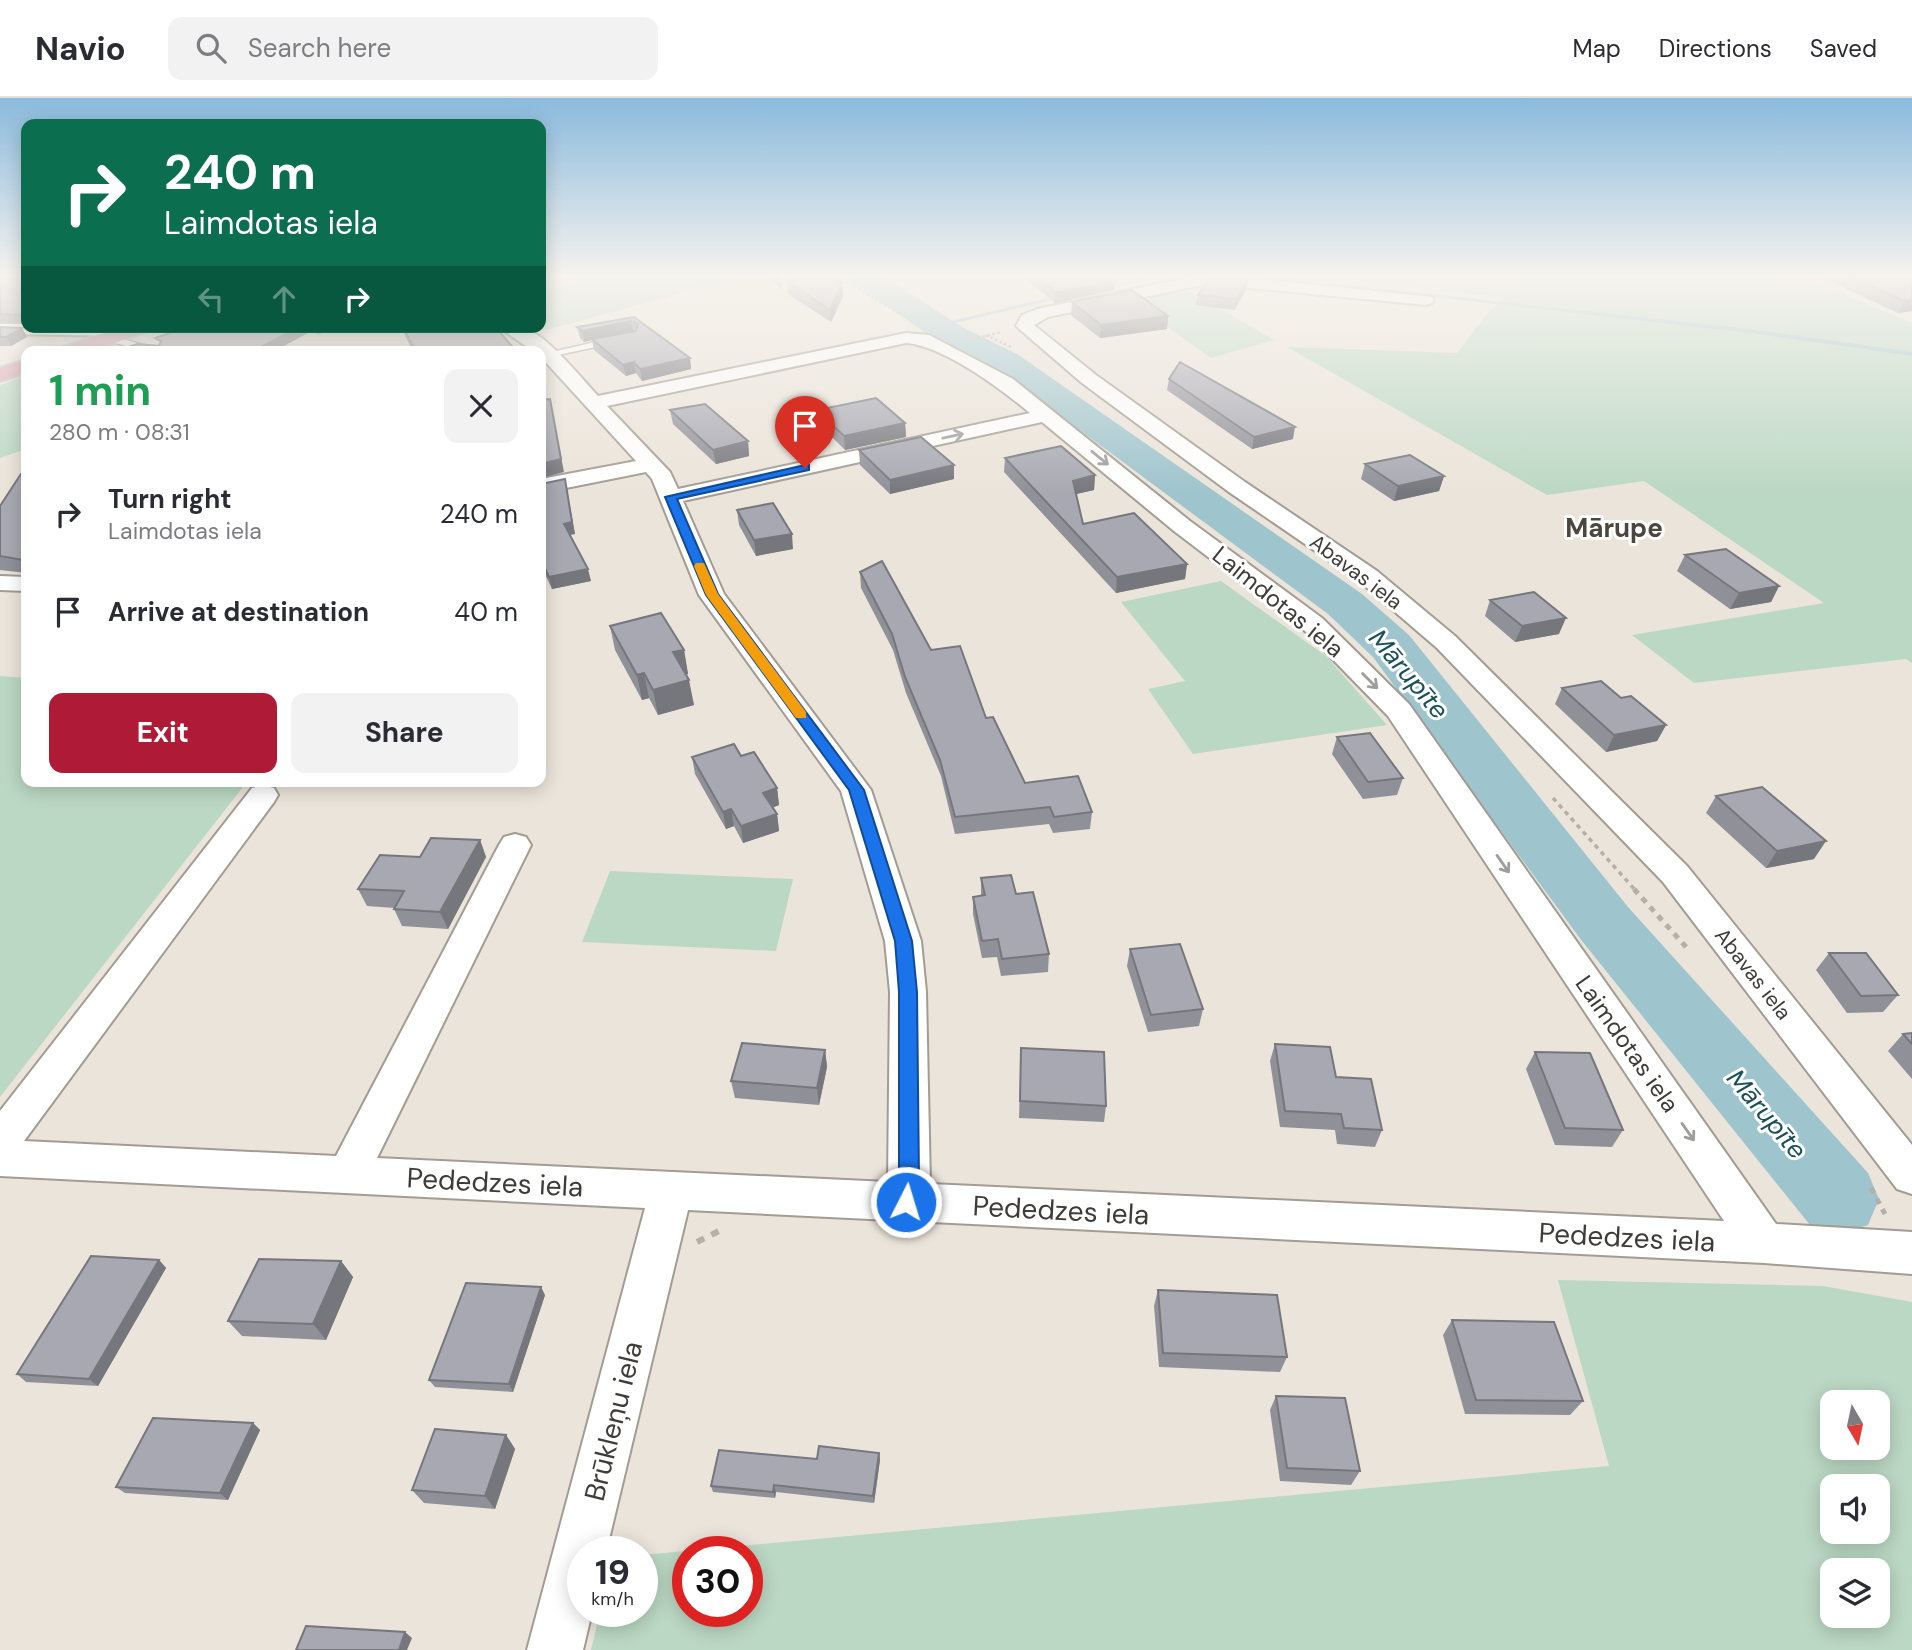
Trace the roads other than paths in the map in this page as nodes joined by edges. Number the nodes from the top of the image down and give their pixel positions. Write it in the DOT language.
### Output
graph roads {
  1 [pos="576,348"];
  2 [pos="856,348"];
  3 [pos="941,348"];
  4 [pos="1052,348"];
  5 [pos="548,354"];
  6 [pos="21,368"];
  7 [pos="0,375"];
  8 [pos="594,403"];
  9 [pos="1047,415"];
  10 [pos="651,465"];
  11 [pos="546,485"];
  12 [pos="670,497"];
  13 [pos="0,583"];
  14 [pos="21,584"];
  15 [pos="263,795"];
  16 [pos="515,845"];
  17 [pos="0,1142"];
  18 [pos="0,1158"];
  19 [pos="348,1174"];
  20 [pos="1912,1176"];
  21 [pos="671,1192"];
  22 [pos="906,1202"];
  23 [pos="1764,1243"];
  24 [pos="1912,1253"];
  25 [pos="555,1650"];
  1 -- 5 [label="lane"];
  2 -- 8 [label="street, Laimdotas iela"];
  3 -- 9 [label="street, Laimdotas iela"];
  4 -- 20 [label="street, Abavas iela"];
  5 -- 8 [label="street"];
  6 -- 7 [label="main road"];
  8 -- 10 [label="street"];
  12 -- 9 [label="street, one-way"];
  9 -- 23 [label="street, Laimdotas iela, one-way"];
  10 -- 11 [label="street"];
  10 -- 12 [label="street"];
  12 -- 22 [label="street"];
  13 -- 14 [label="street"];
  15 -- 17 [label="street"];
  16 -- 19 [label="street"];
  18 -- 19 [label="street, Pededzes iela"];
  19 -- 21 [label="street, Pededzes iela"];
  21 -- 22 [label="street, Pededzes iela"];
  21 -- 25 [label="street, Brūkleņu iela"];
  22 -- 23 [label="street, Pededzes iela"];
  23 -- 24 [label="street, Pededzes iela"];
}
